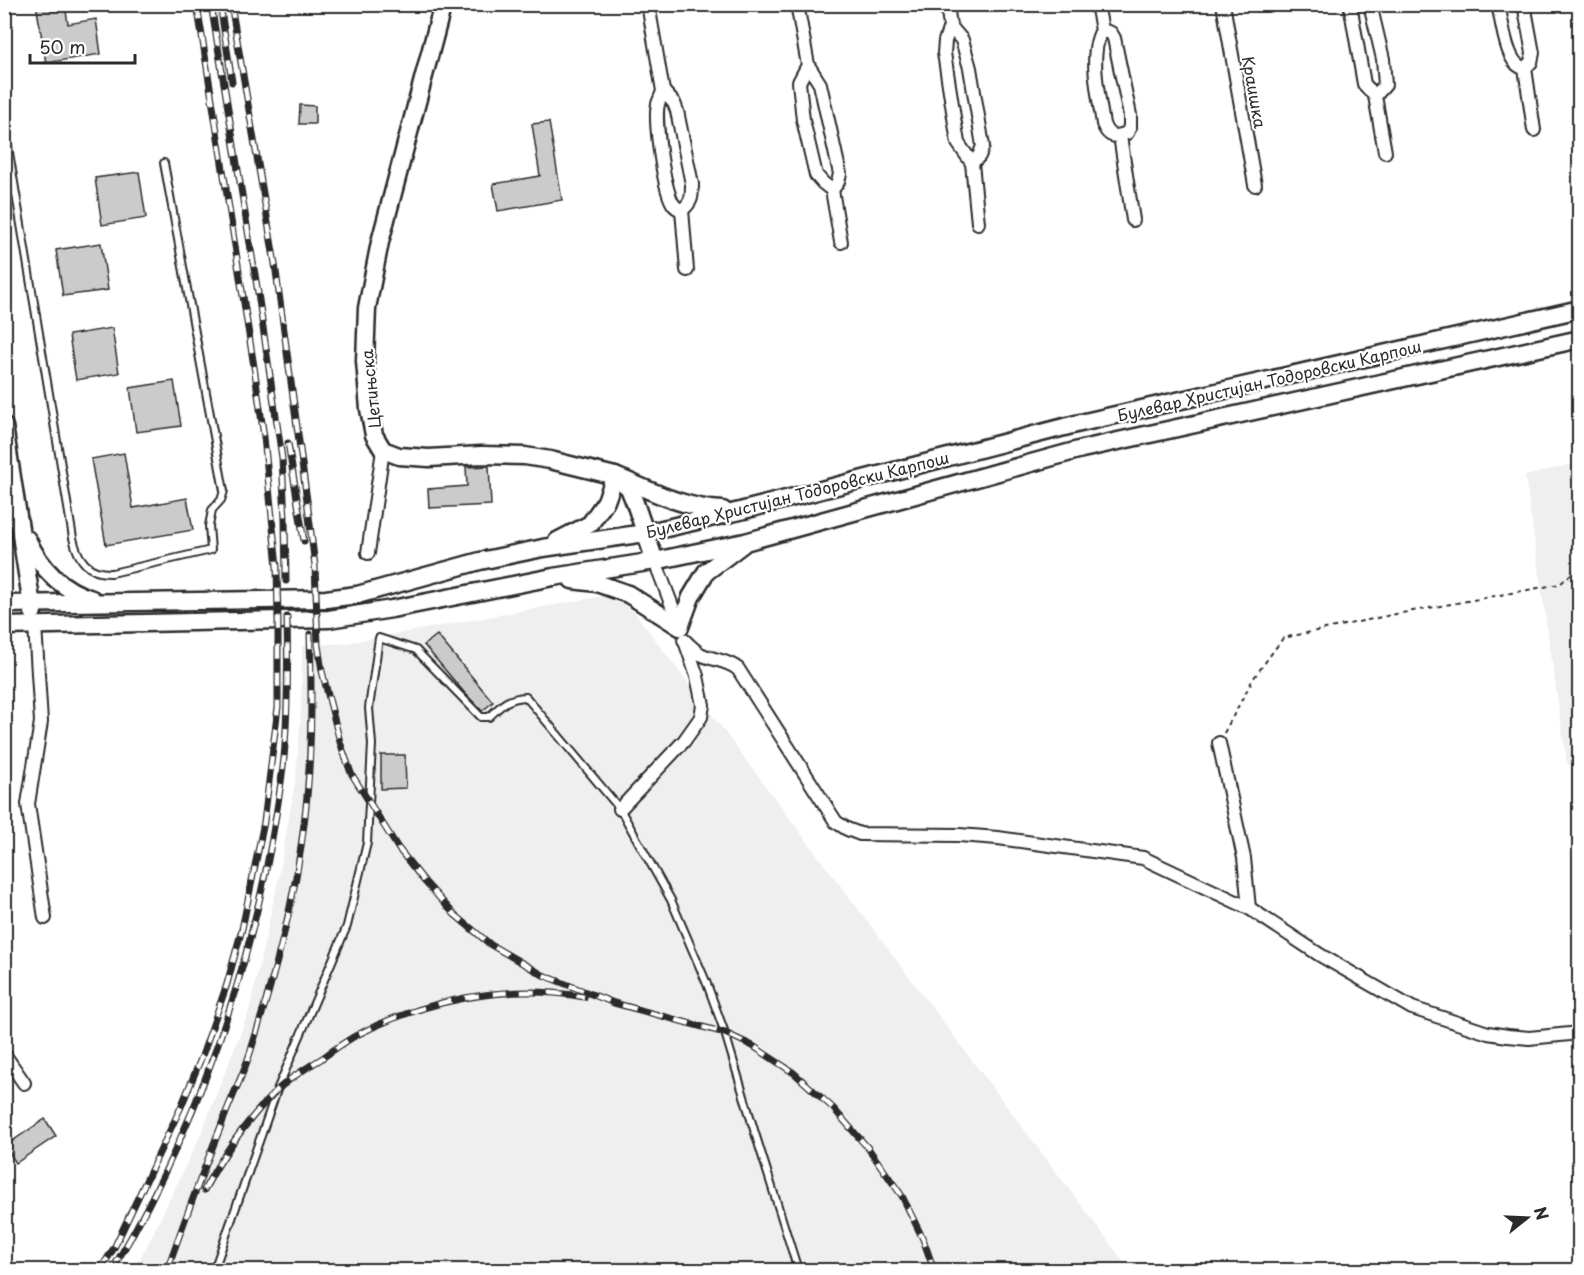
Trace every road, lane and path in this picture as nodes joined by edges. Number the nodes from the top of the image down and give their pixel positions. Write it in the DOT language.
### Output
graph roads {
  1 [pos="443,4"];
  2 [pos="648,4"];
  3 [pos="797,4"];
  4 [pos="946,4"];
  5 [pos="1097,4"];
  6 [pos="1223,4"];
  7 [pos="1352,4"];
  8 [pos="1371,4"];
  9 [pos="1498,4"];
  10 [pos="1524,4"];
  11 [pos="950,26"];
  12 [pos="1102,30"];
  13 [pos="808,65"];
  14 [pos="1525,68"];
  15 [pos="663,91"];
  16 [pos="1375,96"];
  17 [pos="4,122"];
  18 [pos="1534,130"];
  19 [pos="1120,136"];
  20 [pos="1385,152"];
  21 [pos="164,163"];
  22 [pos="972,163"];
  23 [pos="1255,185"];
  24 [pos="832,190"];
  25 [pos="682,210"];
  26 [pos="1133,220"];
  27 [pos="978,223"];
  28 [pos="841,242"];
  29 [pos="687,270"];
  30 [pos="1580,309"];
  31 [pos="1580,339"];
  32 [pos="4,426"];
  33 [pos="383,450"];
  34 [pos="615,476"];
  35 [pos="740,511"];
  36 [pos="20,520"];
  37 [pos="645,532"];
  38 [pos="745,542"];
  39 [pos="543,548"];
  40 [pos="368,553"];
  41 [pos="655,561"];
  42 [pos="1580,567"];
  43 [pos="553,577"];
  44 [pos="104,602"];
  45 [pos="32,603"];
  46 [pos="4,604"];
  47 [pos="5,623"];
  48 [pos="35,625"];
  49 [pos="682,633"];
  50 [pos="1219,743"];
  51 [pos="620,809"];
  52 [pos="1249,908"];
  53 [pos="45,918"];
  54 [pos="1580,1033"];
  55 [pos="4,1054"];
  56 [pos="24,1083"];
  57 [pos="214,1270"];
  58 [pos="798,1270"];
  1 -- 33 [label="street, Цетињска"];
  2 -- 15 [label="street"];
  3 -- 13 [label="street"];
  4 -- 11 [label="street"];
  5 -- 12 [label="street"];
  6 -- 23 [label="street, Краишка"];
  7 -- 16 [label="street"];
  8 -- 16 [label="street"];
  9 -- 14 [label="street"];
  10 -- 14 [label="street"];
  11 -- 22 [label="street"];
  11 -- 22 [label="street"];
  12 -- 19 [label="street"];
  12 -- 19 [label="street"];
  13 -- 24 [label="street"];
  13 -- 24 [label="street"];
  14 -- 18 [label="street"];
  15 -- 25 [label="street"];
  15 -- 25 [label="street"];
  16 -- 20 [label="street"];
  17 -- 21 [label="lane"];
  19 -- 26 [label="street"];
  22 -- 27 [label="street"];
  24 -- 28 [label="street"];
  25 -- 29 [label="street"];
  30 -- 35 [label="street, Булевар Христијан Тодоровски Карпош"];
  31 -- 38 [label="street, Булевар Христијан Тодоровски Карпош"];
  32 -- 36 [label="street"];
  33 -- 34 [label="street, Цетињска"];
  33 -- 40 [label="street"];
  34 -- 35 [label="street, Цетињска"];
  34 -- 37 [label="street"];
  34 -- 39 [label="street"];
  35 -- 37 [label="street, Булевар Христијан Тодоровски Карпош"];
  36 -- 44 [label="street"];
  36 -- 45 [label="street"];
  37 -- 39 [label="street, Булевар Христијан Тодоровски Карпош"];
  37 -- 41 [label="street"];
  38 -- 41 [label="street, Булевар Христијан Тодоровски Карпош"];
  38 -- 49 [label="street"];
  39 -- 44 [label="street, Булевар Христијан Тодоровски Карпош"];
  41 -- 43 [label="street, Булевар Христијан Тодоровски Карпош"];
  41 -- 49 [label="street"];
  42 -- 50 [label="path"];
  43 -- 48 [label="street, Булевар Христијан Тодоровски Карпош"];
  43 -- 49 [label="street"];
  44 -- 45 [label="street, Булевар Христијан Тодоровски Карпош"];
  45 -- 46 [label="street, Булевар Христијан Тодоровски Карпош"];
  45 -- 48 [label="street"];
  47 -- 48 [label="street, Булевар Христијан Тодоровски Карпош"];
  48 -- 53 [label="street"];
  49 -- 51 [label="street"];
  49 -- 52 [label="street"];
  50 -- 52 [label="street"];
  51 -- 57 [label="lane"];
  51 -- 58 [label="lane"];
  52 -- 54 [label="street"];
  55 -- 56 [label="street"];
}
